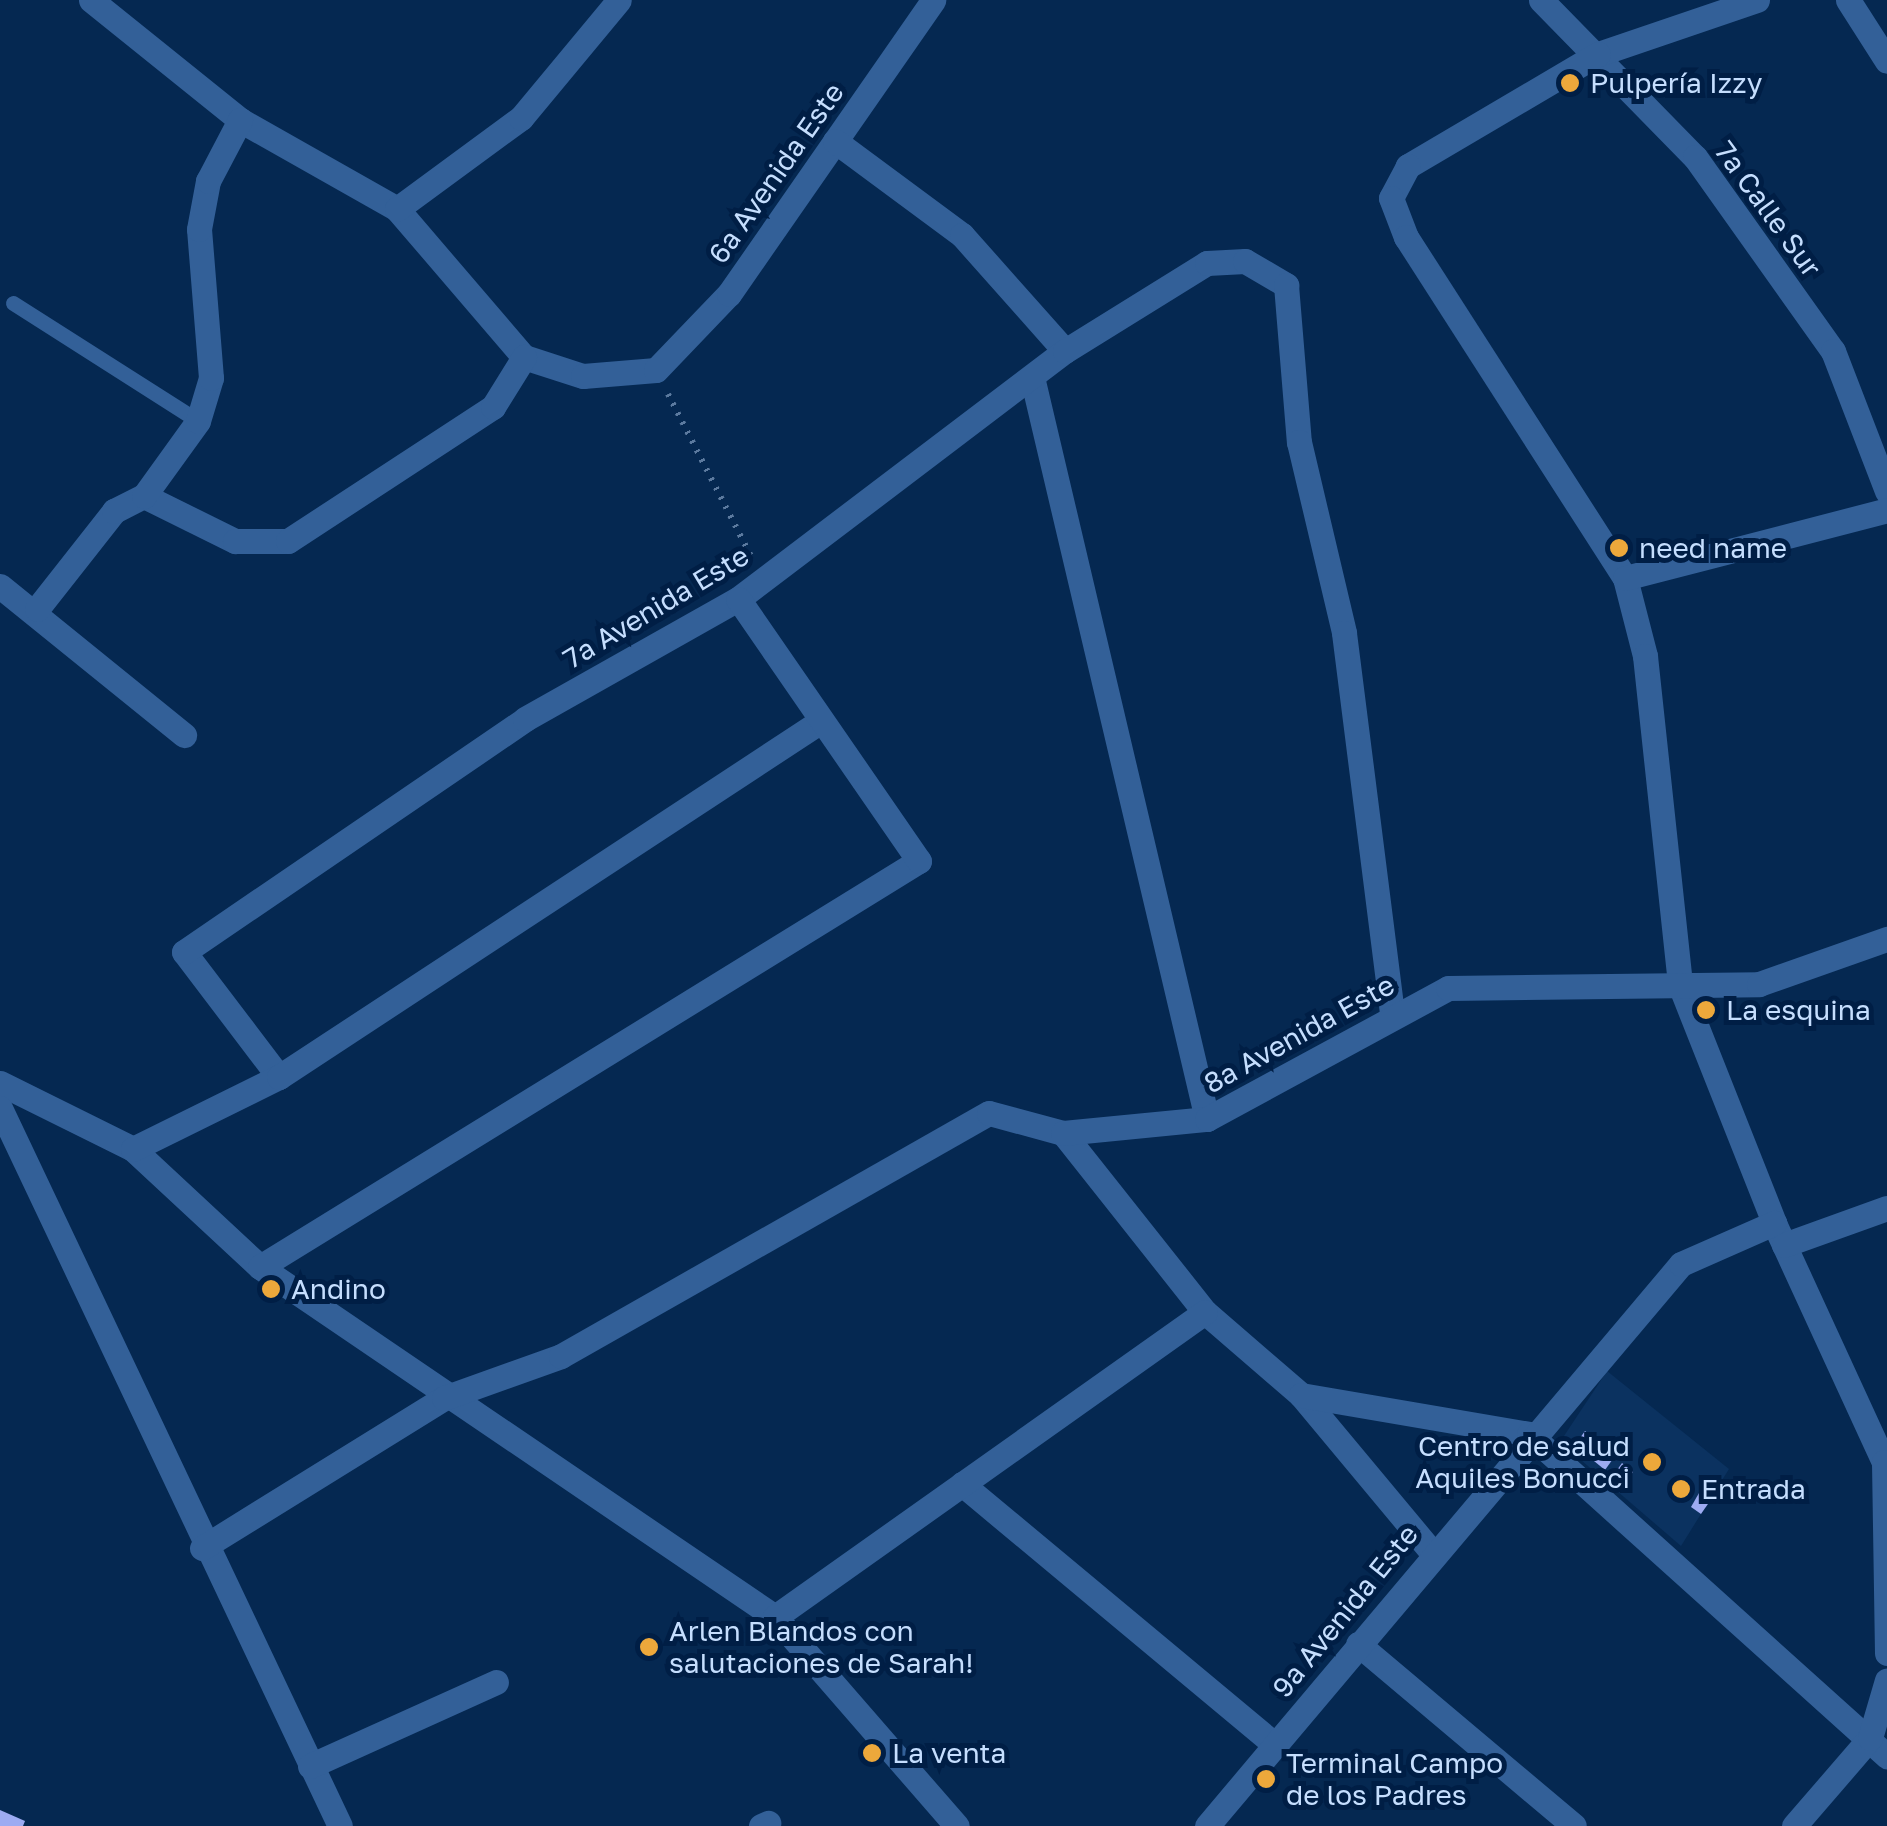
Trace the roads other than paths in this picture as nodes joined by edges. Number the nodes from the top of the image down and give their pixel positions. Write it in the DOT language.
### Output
graph roads {
  1 [pos="91,0"];
  2 [pos="619,0"];
  3 [pos="933,0"];
  4 [pos="1542,0"];
  5 [pos="1757,0"];
  6 [pos="1848,0"];
  7 [pos="1598,54"];
  8 [pos="1887,62"];
  9 [pos="240,120"];
  10 [pos="834,141"];
  11 [pos="396,209"];
  12 [pos="12,303"];
  13 [pos="1065,352"];
  14 [pos="524,357"];
  15 [pos="1033,381"];
  16 [pos="198,421"];
  17 [pos="1887,491"];
  18 [pos="144,496"];
  19 [pos="1887,510"];
  20 [pos="1626,578"];
  21 [pos="0,586"];
  22 [pos="738,599"];
  23 [pos="37,609"];
  24 [pos="821,721"];
  25 [pos="184,734"];
  26 [pos="1887,939"];
  27 [pos="1680,985"];
  28 [pos="1392,1014"];
  29 [pos="279,1077"];
  30 [pos="0,1083"];
  31 [pos="0,1108"];
  32 [pos="1207,1119"];
  33 [pos="1064,1133"];
  34 [pos="133,1149"];
  35 [pos="1887,1208"];
  36 [pos="1779,1234"];
  37 [pos="260,1267"];
  38 [pos="1205,1312"];
  39 [pos="1301,1395"];
  40 [pos="444,1398"];
  41 [pos="1529,1434"];
  42 [pos="1886,1462"];
  43 [pos="962,1484"];
  44 [pos="202,1548"];
  45 [pos="1432,1552"];
  46 [pos="775,1617"];
  47 [pos="1358,1644"];
  48 [pos="1887,1653"];
  49 [pos="1887,1680"];
  50 [pos="496,1682"];
  51 [pos="1274,1744"];
  52 [pos="1878,1747"];
  53 [pos="310,1766"];
  54 [pos="340,1826"];
  55 [pos="957,1826"];
  56 [pos="1207,1826"];
  57 [pos="1574,1826"];
  58 [pos="1794,1826"];
  1 -- 9 [label="street"];
  2 -- 11 [label="street"];
  3 -- 10 [label="street, 6a Avenida Este"];
  4 -- 7 [label="street, 7a Calle Sur"];
  5 -- 7 [label="street"];
  6 -- 8 [label="street"];
  7 -- 17 [label="street, 7a Calle Sur"];
  7 -- 20 [label="street"];
  9 -- 11 [label="street"];
  9 -- 16 [label="street"];
  10 -- 13 [label="street"];
  10 -- 14 [label="street, 6a Avenida Este"];
  11 -- 14 [label="street"];
  12 -- 16 [label="lane"];
  13 -- 15 [label="street, 7a Avenida Este"];
  13 -- 28 [label="street, 7a Avenida Este"];
  14 -- 18 [label="street"];
  15 -- 22 [label="street, 7a Avenida Este"];
  15 -- 32 [label="street"];
  16 -- 18 [label="street"];
  18 -- 23 [label="street"];
  19 -- 20 [label="street"];
  20 -- 27 [label="street"];
  21 -- 23 [label="street"];
  22 -- 24 [label="street"];
  22 -- 29 [label="street, 7a Avenida Este"];
  23 -- 25 [label="street"];
  24 -- 29 [label="street"];
  24 -- 37 [label="street"];
  26 -- 27 [label="street, 8a Avenida Este"];
  27 -- 28 [label="street, 8a Avenida Este"];
  27 -- 36 [label="street"];
  28 -- 32 [label="street, 8a Avenida Este"];
  29 -- 34 [label="street"];
  30 -- 34 [label="street"];
  31 -- 44 [label="street"];
  32 -- 33 [label="street, 8a Avenida Este"];
  33 -- 38 [label="street"];
  33 -- 40 [label="street, 8a Avenida Este"];
  34 -- 37 [label="street"];
  35 -- 36 [label="street, 9a Avenida Este"];
  36 -- 41 [label="street, 9a Avenida Este"];
  36 -- 42 [label="street"];
  37 -- 40 [label="street"];
  38 -- 39 [label="street"];
  38 -- 43 [label="street"];
  39 -- 41 [label="street"];
  39 -- 45 [label="street"];
  40 -- 44 [label="street, 8a Avenida Este"];
  40 -- 46 [label="street"];
  41 -- 45 [label="street, 9a Avenida Este"];
  41 -- 52 [label="street"];
  42 -- 48 [label="street"];
  43 -- 46 [label="street"];
  43 -- 51 [label="street"];
  44 -- 53 [label="street"];
  45 -- 47 [label="street, 9a Avenida Este"];
  46 -- 55 [label="street"];
  47 -- 51 [label="street, 9a Avenida Este"];
  47 -- 57 [label="street"];
  49 -- 52 [label="street"];
  50 -- 53 [label="street"];
  51 -- 56 [label="street, 9a Avenida Este"];
  52 -- 58 [label="street"];
  53 -- 54 [label="street"];
}
